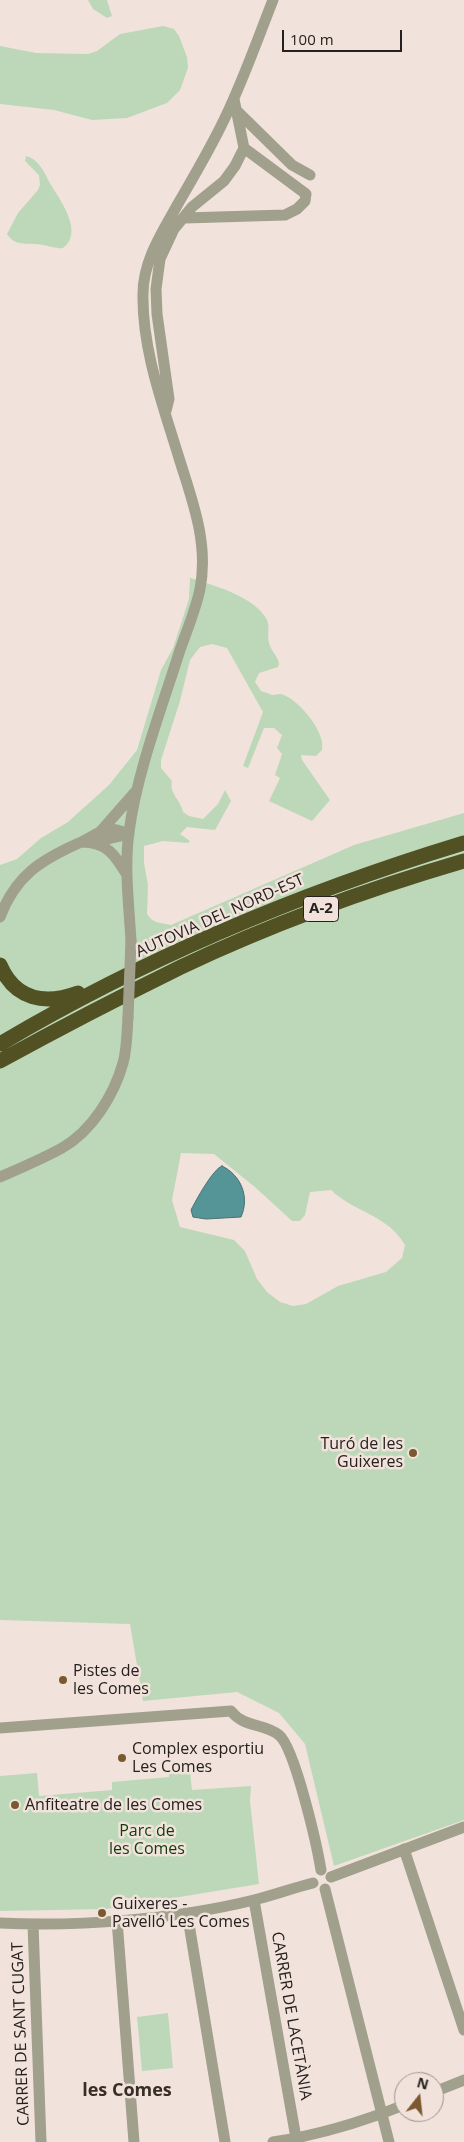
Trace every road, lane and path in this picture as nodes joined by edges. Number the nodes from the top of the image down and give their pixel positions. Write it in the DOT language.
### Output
graph roads {
  1 [pos="273,0"];
  2 [pos="234,99"];
  3 [pos="238,112"];
  4 [pos="244,148"];
  5 [pos="310,175"];
  6 [pos="185,218"];
  7 [pos="166,412"];
  8 [pos="138,789"];
  9 [pos="101,831"];
  10 [pos="129,834"];
  11 [pos="82,842"];
  12 [pos="95,842"];
  13 [pos="464,843"];
  14 [pos="464,861"];
  15 [pos="128,876"];
  16 [pos="0,917"];
  17 [pos="0,965"];
  18 [pos="106,986"];
  19 [pos="0,1044"];
  20 [pos="0,1061"];
  21 [pos="0,1178"];
  22 [pos="0,1728"];
  23 [pos="464,1828"];
  24 [pos="404,1849"];
  25 [pos="321,1870"];
  26 [pos="331,1877"];
  27 [pos="313,1883"];
  28 [pos="325,1889"];
  29 [pos="254,1900"];
  30 [pos="187,1912"];
  31 [pos="117,1920"];
  32 [pos="0,1923"];
  33 [pos="33,1925"];
  34 [pos="464,2030"];
  35 [pos="464,2080"];
  36 [pos="444,2088"];
  37 [pos="394,2109"];
  38 [pos="382,2114"];
  39 [pos="296,2138"];
  40 [pos="41,2142"];
  41 [pos="134,2142"];
  42 [pos="225,2142"];
  43 [pos="273,2142"];
  44 [pos="389,2142"];
  1 -- 2 [label="street"];
  2 -- 3 [label="street"];
  2 -- 7 [label="street"];
  3 -- 4 [label="street"];
  3 -- 5 [label="street"];
  4 -- 6 [label="street"];
  4 -- 6 [label="street"];
  6 -- 7 [label="street"];
  7 -- 8 [label="street"];
  8 -- 9 [label="street"];
  8 -- 10 [label="street"];
  9 -- 10 [label="street"];
  9 -- 11 [label="street"];
  10 -- 12 [label="street"];
  10 -- 15 [label="street"];
  11 -- 12 [label="street"];
  11 -- 16 [label="street"];
  12 -- 15 [label="street"];
  13 -- 18 [label="highway, AUTOVIA DEL NORD-EST / A-2"];
  14 -- 20 [label="highway, AUTOVIA DEL NORD-EST / A-2"];
  15 -- 21 [label="street, bridge"];
  17 -- 18 [label="highway"];
  18 -- 19 [label="highway, AUTOVIA DEL NORD-EST / A-2"];
  22 -- 25 [label="street"];
  23 -- 24 [label="street"];
  24 -- 26 [label="street"];
  24 -- 34 [label="street"];
  25 -- 26 [label="street"];
  25 -- 27 [label="street"];
  26 -- 28 [label="street"];
  27 -- 28 [label="street"];
  27 -- 29 [label="street"];
  28 -- 38 [label="street"];
  29 -- 30 [label="street"];
  29 -- 39 [label="street, CARRER DE LACETÀNIA"];
  30 -- 31 [label="street"];
  30 -- 42 [label="street"];
  31 -- 33 [label="street"];
  31 -- 41 [label="street"];
  32 -- 33 [label="street"];
  33 -- 40 [label="street, CARRER DE SANT CUGAT"];
  35 -- 36 [label="street"];
  37 -- 38 [label="street"];
  38 -- 39 [label="street"];
  38 -- 44 [label="street"];
  39 -- 43 [label="street"];
}
